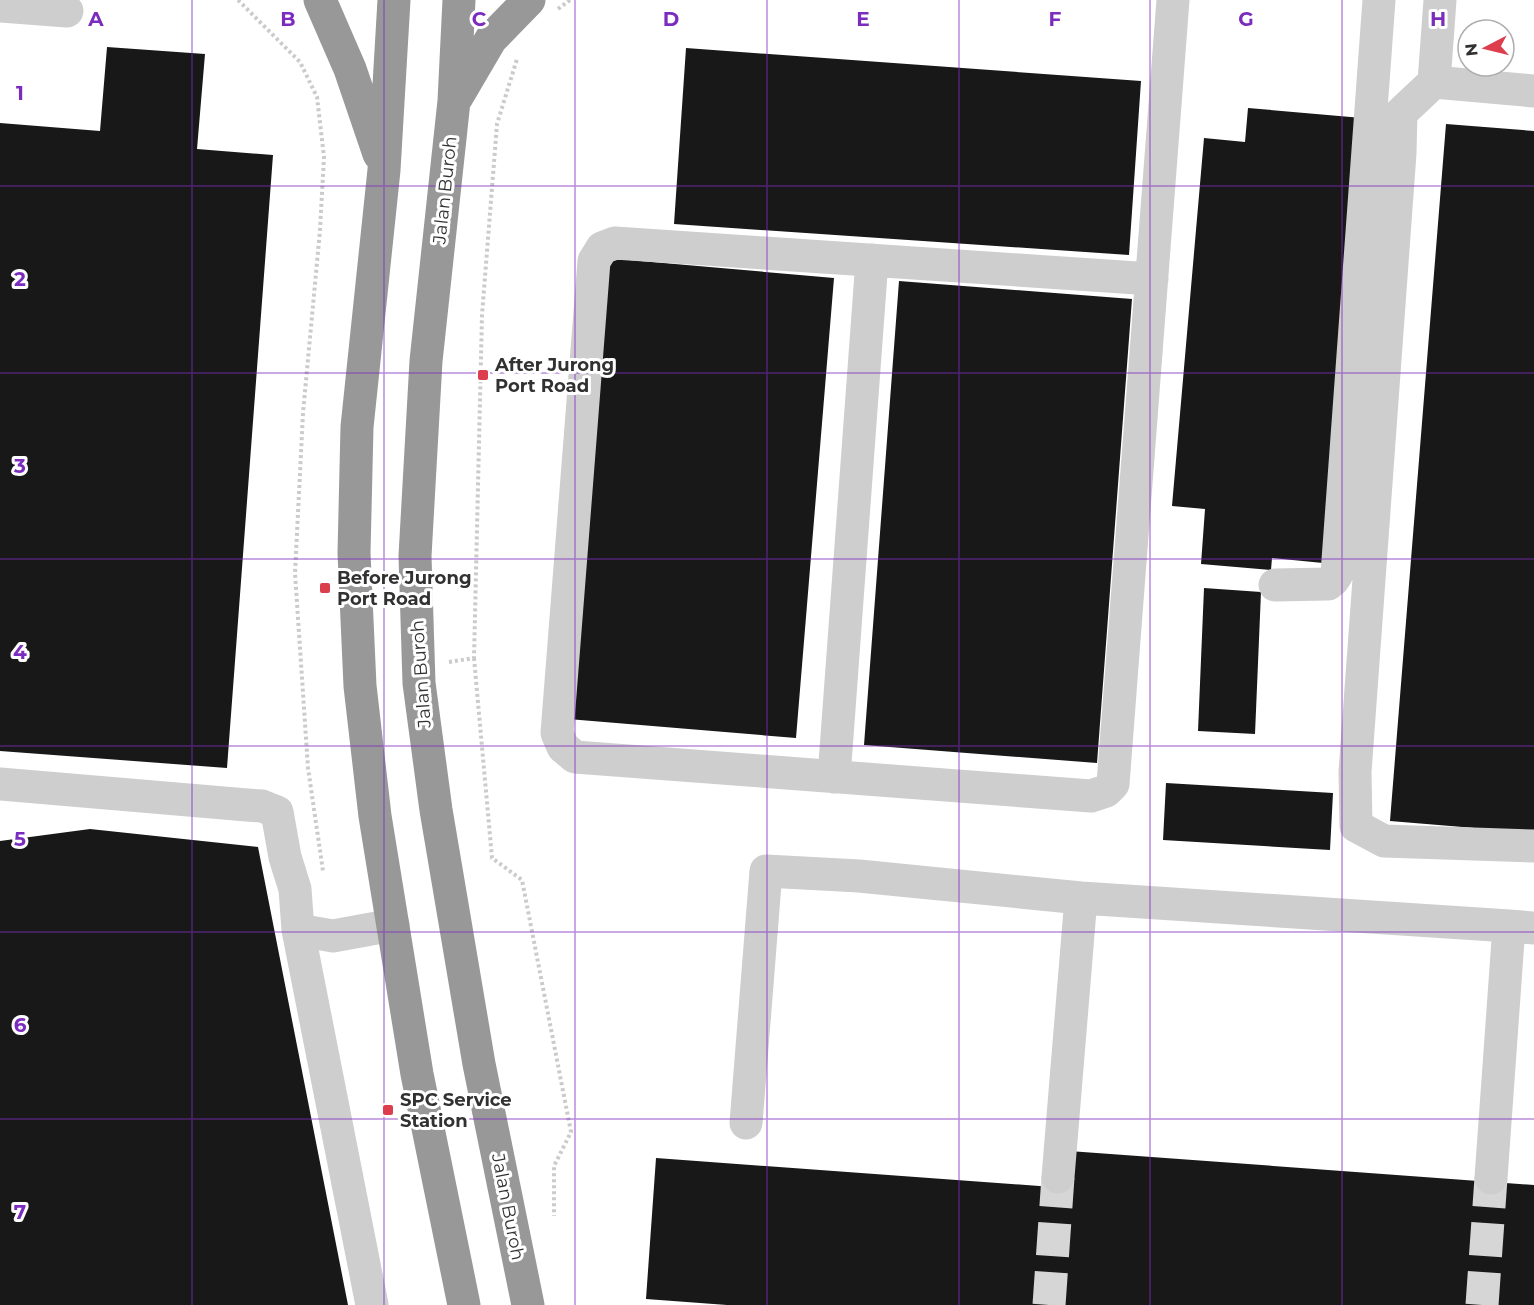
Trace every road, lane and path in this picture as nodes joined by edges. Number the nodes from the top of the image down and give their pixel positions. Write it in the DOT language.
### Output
graph roads {
  1 [pos="238,0"];
  2 [pos="320,0"];
  3 [pos="394,0"];
  4 [pos="459,0"];
  5 [pos="570,0"];
  6 [pos="1173,0"];
  7 [pos="1379,0"];
  8 [pos="1440,0"];
  9 [pos="542,5"];
  10 [pos="0,6"];
  11 [pos="67,11"];
  12 [pos="519,50"];
  13 [pos="1434,82"];
  14 [pos="1534,91"];
  15 [pos="454,101"];
  16 [pos="384,170"];
  17 [pos="872,260"];
  18 [pos="1152,279"];
  19 [pos="1275,585"];
  20 [pos="474,658"];
  21 [pos="419,667"];
  22 [pos="834,777"];
  23 [pos="0,784"];
  24 [pos="1534,846"];
  25 [pos="325,880"];
  26 [pos="1081,898"];
  27 [pos="393,925"];
  28 [pos="1521,927"];
  29 [pos="298,930"];
  30 [pos="746,1123"];
  31 [pos="1058,1177"];
  32 [pos="1491,1178"];
  33 [pos="554,1216"];
  34 [pos="372,1305"];
  35 [pos="464,1305"];
  36 [pos="528,1305"];
  1 -- 25 [label="path"];
  2 -- 16 [label="highway"];
  3 -- 16 [label="highway"];
  4 -- 15 [label="highway, Jalan Buroh"];
  5 -- 9 [label="path"];
  6 -- 18 [label="lane"];
  7 -- 19 [label="lane"];
  8 -- 13 [label="lane"];
  9 -- 15 [label="highway"];
  10 -- 11 [label="lane"];
  12 -- 20 [label="path"];
  13 -- 14 [label="lane"];
  13 -- 24 [label="lane"];
  15 -- 21 [label="highway, Jalan Buroh"];
  16 -- 27 [label="highway"];
  17 -- 18 [label="lane"];
  17 -- 22 [label="lane"];
  17 -- 22 [label="lane"];
  18 -- 22 [label="lane"];
  20 -- 21 [label="path"];
  20 -- 33 [label="path"];
  21 -- 36 [label="highway, Jalan Buroh"];
  23 -- 29 [label="lane"];
  26 -- 28 [label="lane"];
  26 -- 30 [label="lane"];
  26 -- 31 [label="lane"];
  27 -- 29 [label="lane"];
  27 -- 35 [label="highway"];
  28 -- 32 [label="lane"];
  29 -- 34 [label="lane"];
}
